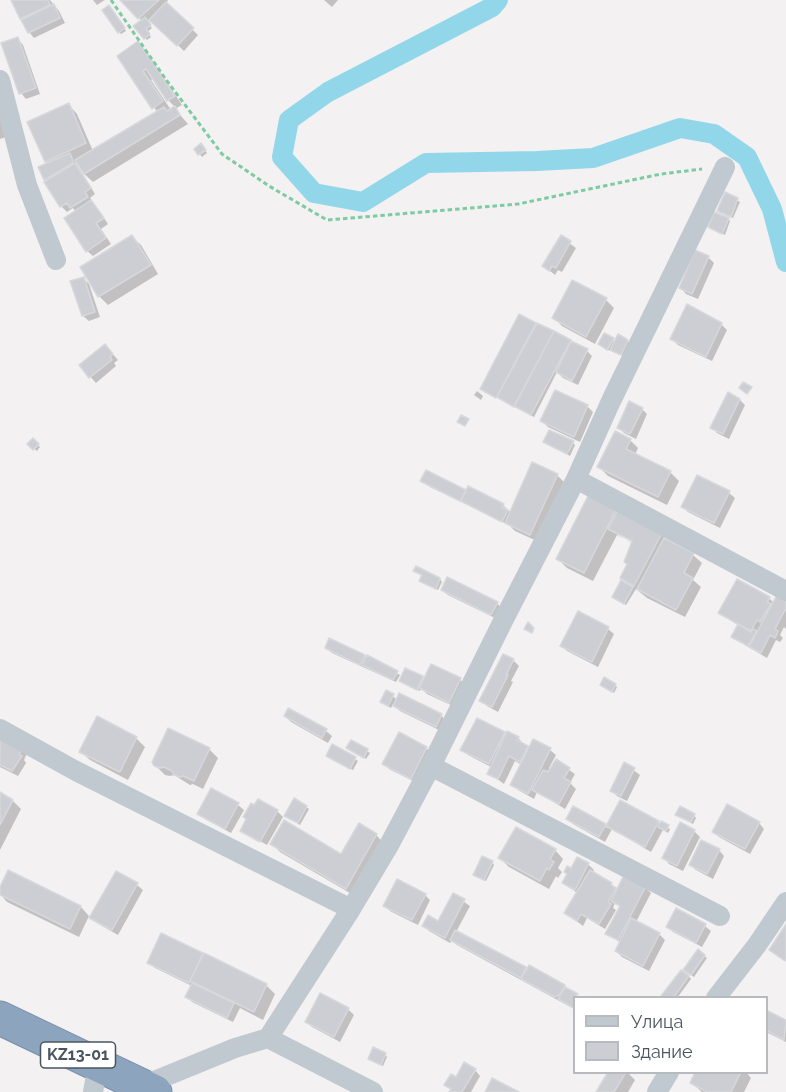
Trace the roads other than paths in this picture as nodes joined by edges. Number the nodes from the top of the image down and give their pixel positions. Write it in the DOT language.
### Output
graph roads {
  1 [pos="0,80"];
  2 [pos="725,167"];
  3 [pos="56,260"];
  4 [pos="576,479"];
  5 [pos="786,591"];
  6 [pos="0,729"];
  7 [pos="431,766"];
  8 [pos="786,902"];
  9 [pos="351,909"];
  10 [pos="720,915"];
  11 [pos="718,996"];
  12 [pos="0,1018"];
  13 [pos="268,1038"];
  14 [pos="668,1074"];
  15 [pos="95,1078"];
  16 [pos="149,1089"];
  17 [pos="373,1092"];
  18 [pos="657,1092"];
  1 -- 3 [label="street"];
  2 -- 4 [label="street"];
  4 -- 5 [label="street"];
  4 -- 7 [label="street"];
  6 -- 9 [label="street"];
  7 -- 9 [label="street"];
  7 -- 10 [label="street"];
  8 -- 11 [label="street"];
  9 -- 13 [label="street"];
  12 -- 15 [label="highway, KZ13-01"];
  13 -- 16 [label="street"];
  13 -- 17 [label="street"];
  14 -- 18 [label="street"];
  15 -- 16 [label="highway, KZ13-01"];
}
